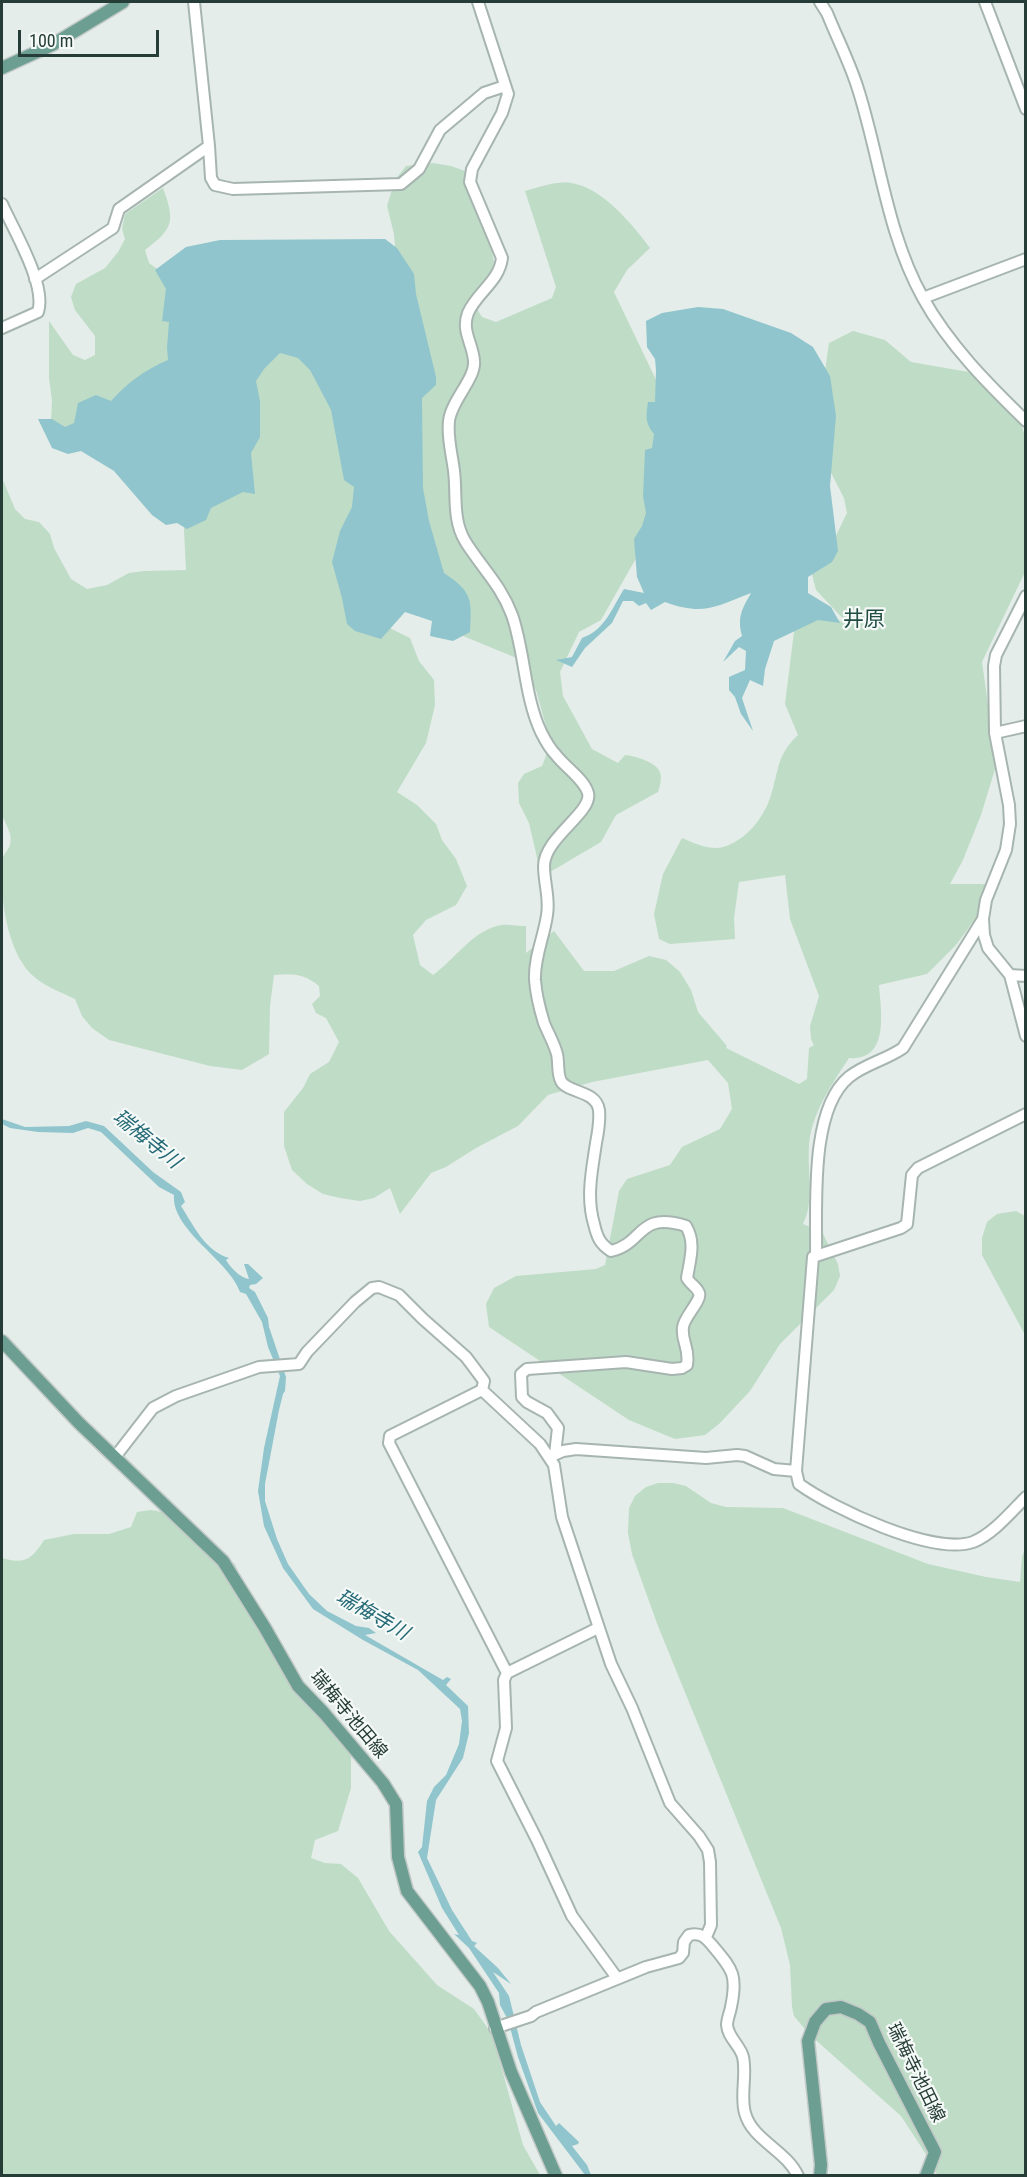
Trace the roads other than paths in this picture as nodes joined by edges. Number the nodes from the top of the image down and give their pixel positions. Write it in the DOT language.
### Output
graph roads {
  1 [pos="123,2"];
  2 [pos="194,2"];
  3 [pos="478,2"];
  4 [pos="820,2"];
  5 [pos="985,2"];
  6 [pos="2,68"];
  7 [pos="505,86"];
  8 [pos="1026,109"];
  9 [pos="209,146"];
  10 [pos="2,204"];
  11 [pos="1026,259"];
  12 [pos="35,279"];
  13 [pos="923,298"];
  14 [pos="2,328"];
  15 [pos="1026,421"];
  16 [pos="1026,596"];
  17 [pos="1026,726"];
  18 [pos="995,733"];
  19 [pos="983,919"];
  20 [pos="1010,975"];
  21 [pos="1026,976"];
  22 [pos="1026,1036"];
  23 [pos="1026,1114"];
  24 [pos="816,1256"];
  25 [pos="2,1341"];
  26 [pos="482,1390"];
  27 [pos="552,1456"];
  28 [pos="116,1457"];
  29 [pos="796,1471"];
  30 [pos="1026,1497"];
  31 [pos="598,1628"];
  32 [pos="507,1673"];
  33 [pos="706,1937"];
  34 [pos="617,1978"];
  35 [pos="495,2028"];
  36 [pos="556,2175"];
  37 [pos="798,2175"];
  38 [pos="820,2175"];
  39 [pos="926,2175"];
  1 -- 6 [label="main road"];
  2 -- 9 [label="street"];
  3 -- 7 [label="street"];
  4 -- 13 [label="street"];
  5 -- 8 [label="street"];
  7 -- 9 [label="street"];
  7 -- 27 [label="street"];
  9 -- 12 [label="street"];
  10 -- 12 [label="street"];
  11 -- 13 [label="street"];
  12 -- 14 [label="street"];
  13 -- 15 [label="street"];
  16 -- 18 [label="street"];
  17 -- 18 [label="street"];
  18 -- 19 [label="street"];
  19 -- 20 [label="street"];
  19 -- 24 [label="street"];
  20 -- 21 [label="street"];
  20 -- 22 [label="street"];
  23 -- 24 [label="street"];
  24 -- 29 [label="street"];
  25 -- 28 [label="main road, 瑞梅寺池田線"];
  26 -- 27 [label="street"];
  26 -- 28 [label="street"];
  26 -- 32 [label="street"];
  27 -- 29 [label="street"];
  27 -- 31 [label="street"];
  28 -- 35 [label="main road, 瑞梅寺池田線"];
  29 -- 30 [label="street"];
  31 -- 32 [label="street"];
  31 -- 33 [label="street"];
  32 -- 34 [label="street"];
  33 -- 34 [label="street"];
  33 -- 37 [label="street"];
  34 -- 35 [label="street"];
  35 -- 36 [label="main road, 瑞梅寺池田線"];
  38 -- 39 [label="main road, 瑞梅寺池田線"];
}
